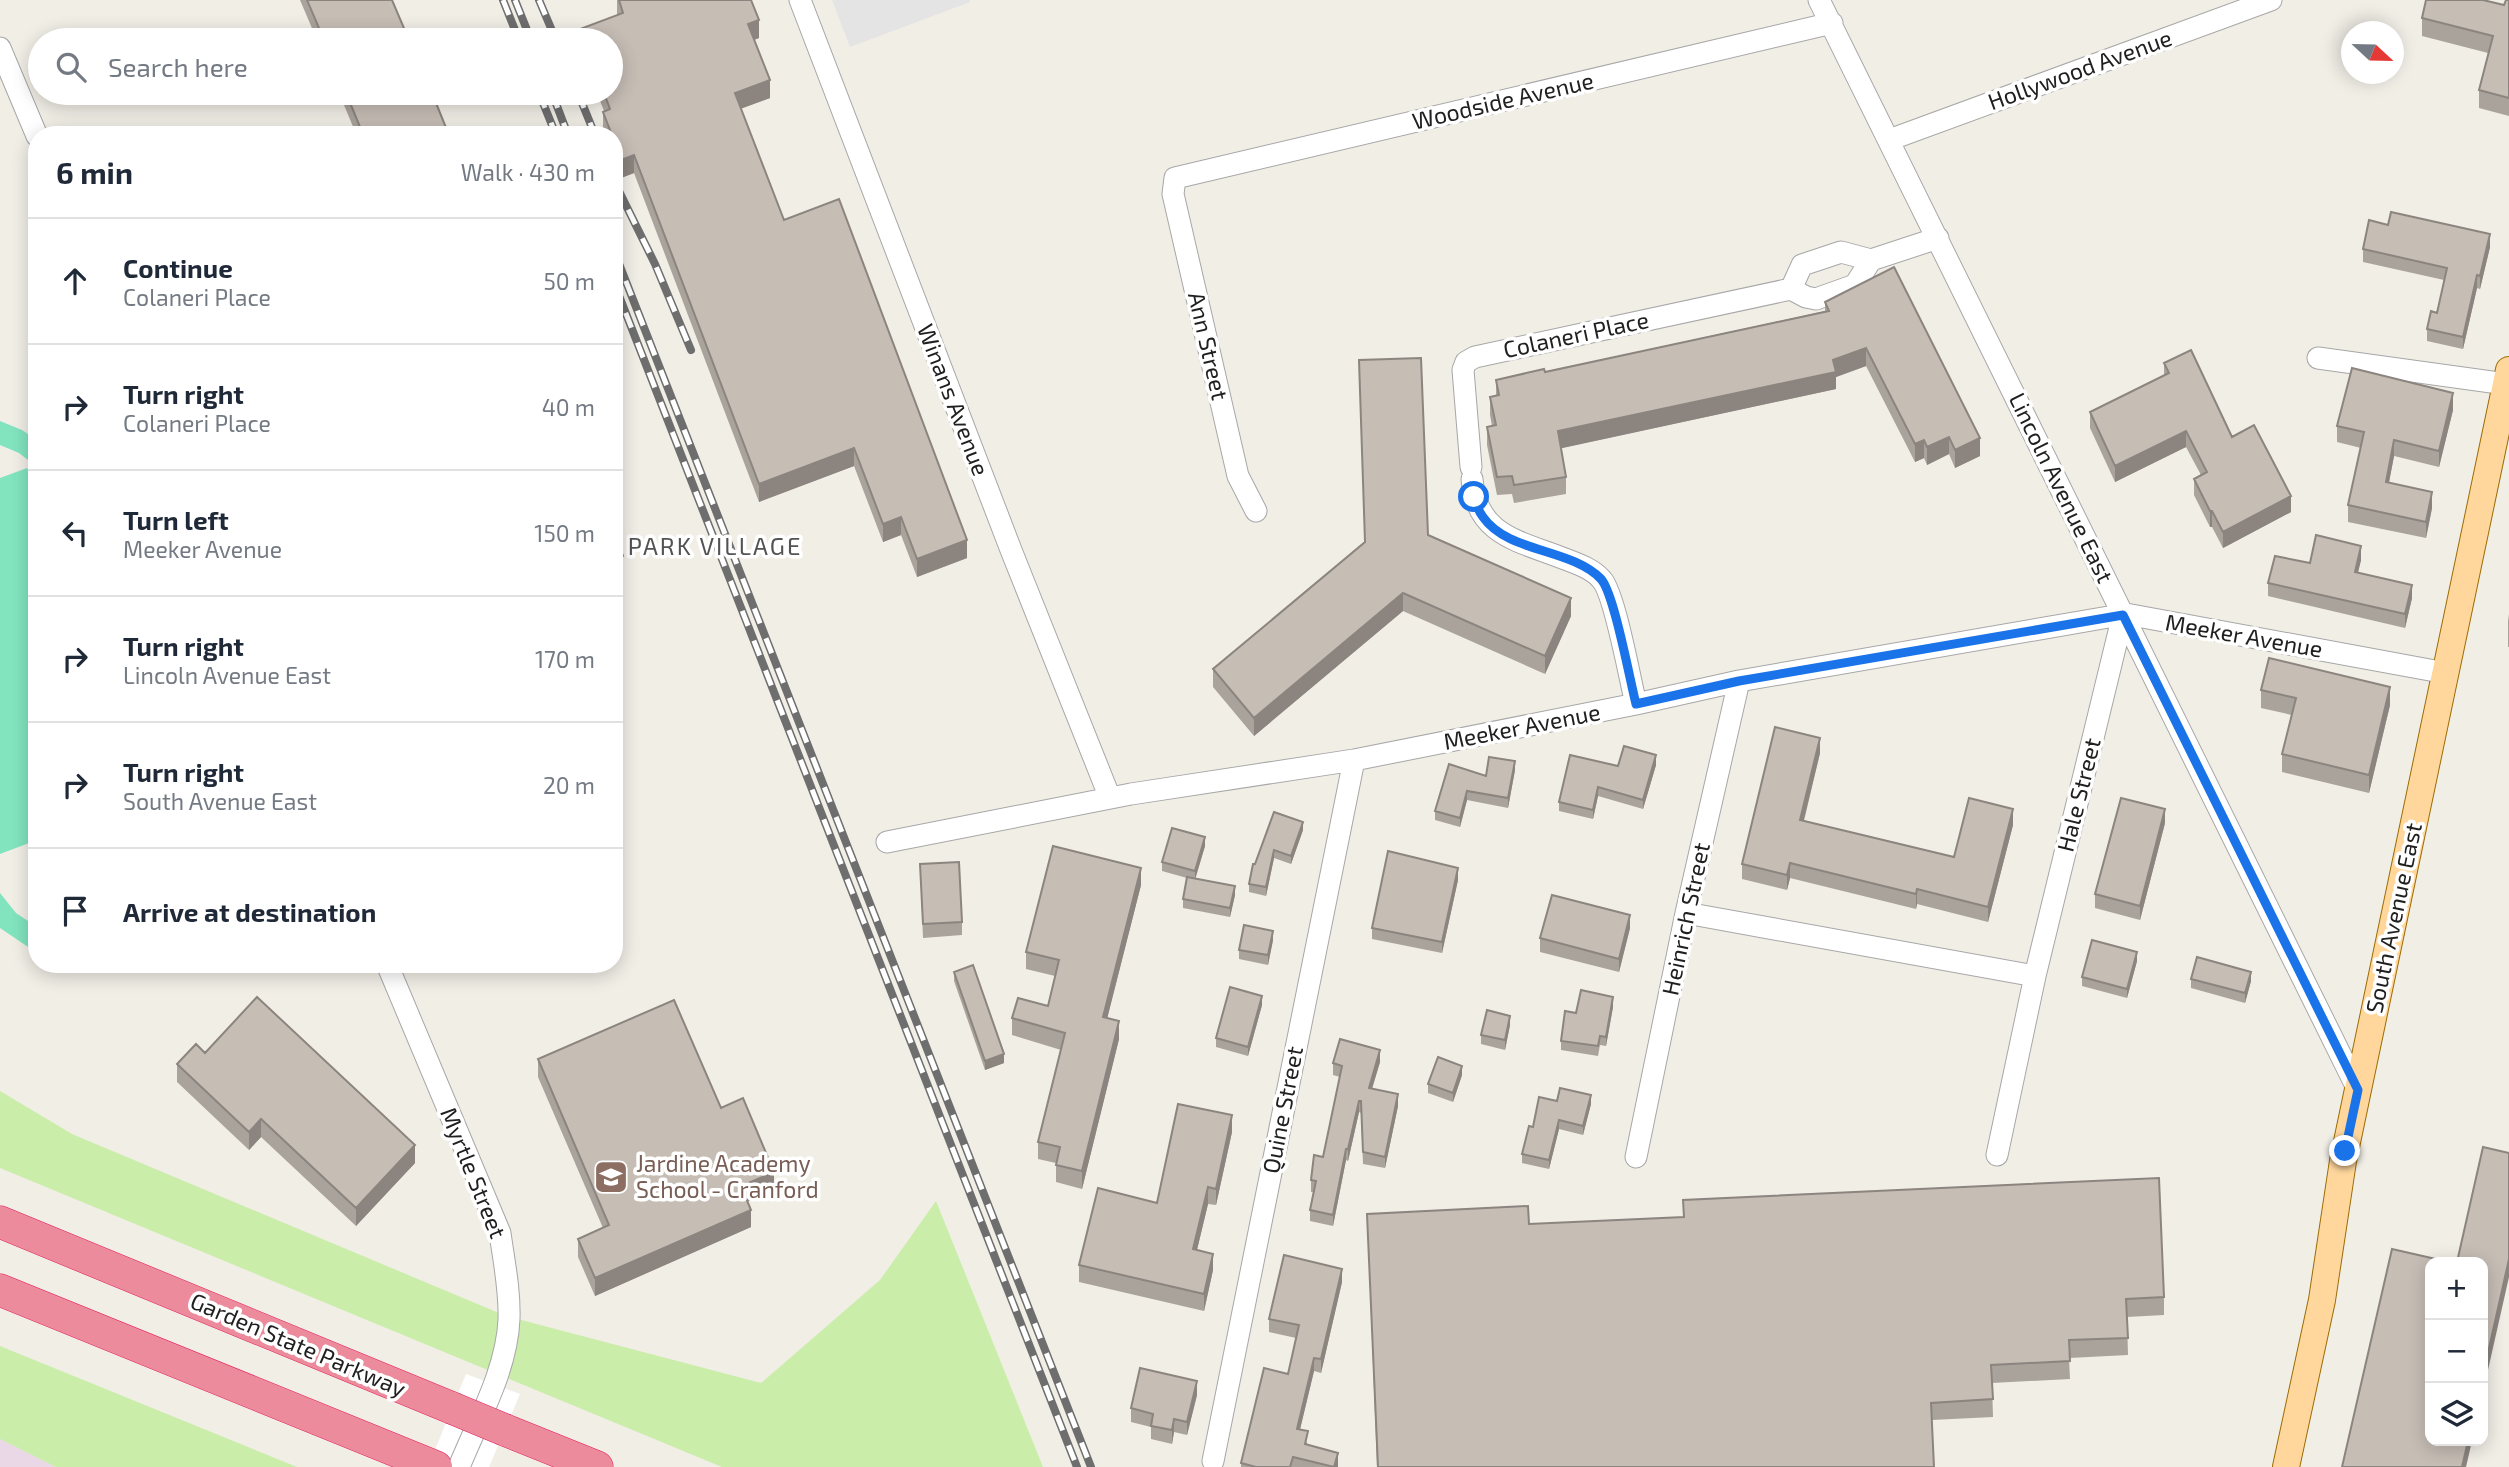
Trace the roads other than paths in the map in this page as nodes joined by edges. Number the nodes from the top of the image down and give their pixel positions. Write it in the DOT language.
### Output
graph roads {
  1 [pos="800,0"];
  2 [pos="1819,0"];
  3 [pos="2271,0"];
  4 [pos="1832,23"];
  5 [pos="0,48"];
  6 [pos="33,126"];
  7 [pos="1889,140"];
  8 [pos="1175,178"];
  9 [pos="1938,239"];
  10 [pos="1871,260"];
  11 [pos="1791,289"];
  12 [pos="2318,358"];
  13 [pos="2508,377"];
  14 [pos="1256,511"];
  15 [pos="2123,615"];
  16 [pos="2446,673"];
  17 [pos="1739,681"];
  18 [pos="1636,704"];
  19 [pos="1354,760"];
  20 [pos="1110,798"];
  21 [pos="887,842"];
  22 [pos="1686,914"];
  23 [pos="391,973"];
  24 [pos="2035,976"];
  25 [pos="2358,1090"];
  26 [pos="1997,1155"];
  27 [pos="1636,1157"];
  28 [pos="0,1222"];
  29 [pos="0,1290"];
  30 [pos="1213,1461"];
  31 [pos="441,1466"];
  32 [pos="597,1467"];
  33 [pos="2286,1467"];
  1 -- 20 [label="street, Winans Avenue"];
  2 -- 4 [label="street, Lincoln Avenue East"];
  3 -- 7 [label="street, Hollywood Avenue"];
  4 -- 7 [label="street, Lincoln Avenue East"];
  4 -- 8 [label="street, Woodside Avenue"];
  5 -- 6 [label="street"];
  7 -- 9 [label="street, Lincoln Avenue East"];
  8 -- 14 [label="street, Ann Street"];
  9 -- 10 [label="street"];
  9 -- 15 [label="street, Lincoln Avenue East"];
  10 -- 11 [label="street"];
  10 -- 11 [label="street, Colaneri Place"];
  11 -- 18 [label="street, Colaneri Place"];
  12 -- 13 [label="street"];
  13 -- 16 [label="main road, South Avenue East"];
  15 -- 16 [label="street, Meeker Avenue"];
  15 -- 17 [label="street, Meeker Avenue"];
  15 -- 24 [label="street, Hale Street"];
  15 -- 25 [label="street, Lincoln Avenue East"];
  16 -- 25 [label="main road, South Avenue East"];
  17 -- 18 [label="street, Meeker Avenue"];
  17 -- 22 [label="street, Heinrich Street"];
  18 -- 19 [label="street, Meeker Avenue"];
  19 -- 20 [label="street, Meeker Avenue"];
  19 -- 30 [label="street, Quine Street"];
  20 -- 21 [label="street, Meeker Avenue"];
  22 -- 24 [label="street"];
  22 -- 27 [label="street, Heinrich Street"];
  23 -- 31 [label="street, Myrtle Street"];
  24 -- 26 [label="street, Hale Street"];
  25 -- 33 [label="main road, South Avenue East"];
  28 -- 32 [label="highway, Garden State Parkway, bridge"];
  29 -- 31 [label="highway"];
}
